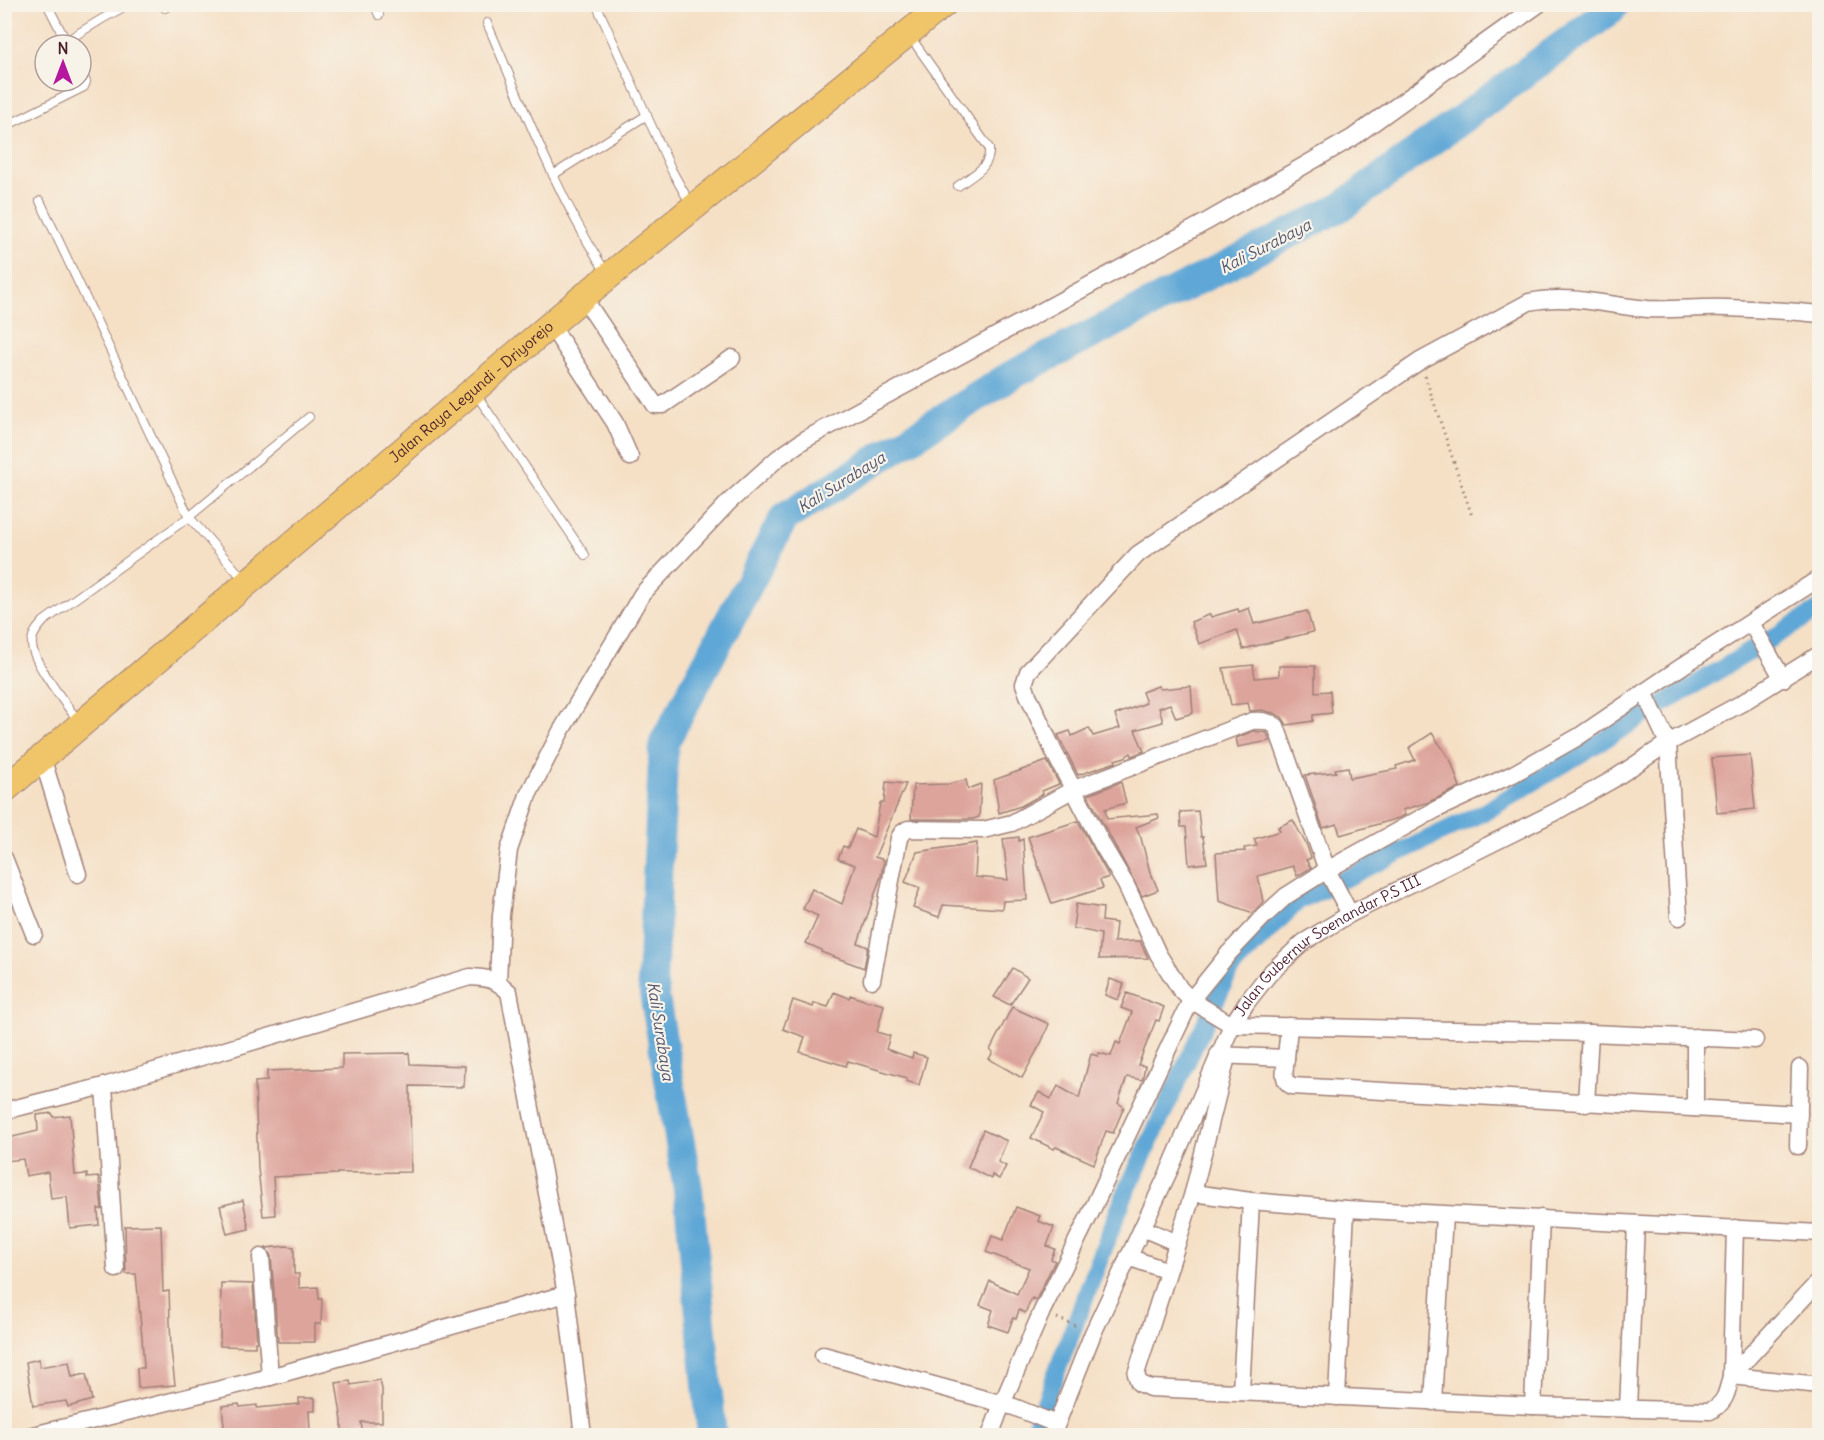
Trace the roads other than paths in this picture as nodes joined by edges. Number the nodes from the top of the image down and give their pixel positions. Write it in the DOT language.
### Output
graph roads {
  1 [pos="47,4"];
  2 [pos="129,4"];
  3 [pos="374,4"];
  4 [pos="596,4"];
  5 [pos="944,4"];
  6 [pos="1539,4"];
  7 [pos="379,15"];
  8 [pos="487,23"];
  9 [pos="62,33"];
  10 [pos="82,33"];
  11 [pos="908,33"];
  12 [pos="76,93"];
  13 [pos="647,115"];
  14 [pos="4,127"];
  15 [pos="552,175"];
  16 [pos="958,186"];
  17 [pos="688,200"];
  18 [pos="40,201"];
  19 [pos="604,269"];
  20 [pos="583,297"];
  21 [pos="1820,314"];
  22 [pos="550,324"];
  23 [pos="732,358"];
  24 [pos="473,390"];
  25 [pos="309,417"];
  26 [pos="630,457"];
  27 [pos="189,517"];
  28 [pos="585,555"];
  29 [pos="240,574"];
  30 [pos="1820,578"];
  31 [pos="1754,629"];
  32 [pos="1820,654"];
  33 [pos="1779,673"];
  34 [pos="1646,696"];
  35 [pos="81,725"];
  36 [pos="1666,738"];
  37 [pos="42,757"];
  38 [pos="1074,789"];
  39 [pos="4,790"];
  40 [pos="4,858"];
  41 [pos="78,874"];
  42 [pos="1329,875"];
  43 [pos="1347,909"];
  44 [pos="1679,917"];
  45 [pos="34,934"];
  46 [pos="872,980"];
  47 [pos="498,981"];
  48 [pos="1194,1002"];
  49 [pos="1228,1022"];
  50 [pos="1289,1026"];
  51 [pos="1590,1033"];
  52 [pos="1695,1037"];
  53 [pos="1755,1040"];
  54 [pos="1223,1056"];
  55 [pos="1286,1058"];
  56 [pos="1800,1068"];
  57 [pos="104,1086"];
  58 [pos="1586,1104"];
  59 [pos="1695,1108"];
  60 [pos="4,1111"];
  61 [pos="1799,1114"];
  62 [pos="1798,1146"];
  63 [pos="1193,1192"];
  64 [pos="1251,1202"];
  65 [pos="1346,1209"];
  66 [pos="1444,1215"];
  67 [pos="1541,1218"];
  68 [pos="1636,1224"];
  69 [pos="1142,1227"];
  70 [pos="1735,1228"];
  71 [pos="1820,1233"];
  72 [pos="1177,1243"];
  73 [pos="261,1257"];
  74 [pos="1128,1257"];
  75 [pos="116,1269"];
  76 [pos="1168,1271"];
  77 [pos="1820,1280"];
  78 [pos="566,1294"];
  79 [pos="824,1355"];
  80 [pos="1731,1376"];
  81 [pos="270,1377"];
  82 [pos="1820,1385"];
  83 [pos="1240,1392"];
  84 [pos="1337,1397"];
  85 [pos="1433,1402"];
  86 [pos="1008,1406"];
  87 [pos="1533,1406"];
  88 [pos="1628,1409"];
  89 [pos="1050,1426"];
  90 [pos="29,1436"];
  91 [pos="583,1436"];
  92 [pos="990,1436"];
  1 -- 9 [label="lane"];
  2 -- 10 [label="lane"];
  3 -- 7 [label="lane"];
  4 -- 13 [label="lane"];
  5 -- 11 [label="main road, Jalan Raya Legundi - Driyorejo"];
  6 -- 47 [label="street"];
  8 -- 15 [label="lane"];
  11 -- 16 [label="lane"];
  11 -- 17 [label="main road, Jalan Raya Legundi - Driyorejo"];
  12 -- 14 [label="lane"];
  13 -- 15 [label="lane"];
  13 -- 17 [label="lane"];
  15 -- 19 [label="lane"];
  17 -- 19 [label="main road, Jalan Raya Legundi - Driyorejo"];
  18 -- 27 [label="lane"];
  19 -- 20 [label="main road, Jalan Raya Legundi - Driyorejo"];
  20 -- 22 [label="main road, Jalan Raya Legundi - Driyorejo"];
  20 -- 23 [label="street"];
  21 -- 38 [label="street"];
  22 -- 24 [label="main road, Jalan Raya Legundi - Driyorejo"];
  22 -- 26 [label="street"];
  24 -- 28 [label="lane"];
  24 -- 29 [label="main road, Jalan Raya Legundi - Driyorejo"];
  25 -- 27 [label="lane"];
  27 -- 29 [label="lane"];
  27 -- 35 [label="lane"];
  29 -- 35 [label="main road, Jalan Raya Legundi - Driyorejo"];
  30 -- 31 [label="street"];
  31 -- 33 [label="street"];
  31 -- 34 [label="street"];
  32 -- 33 [label="street, Jalan Gubernur Soenandar P.S III"];
  33 -- 36 [label="street, Jalan Gubernur Soenandar P.S III"];
  34 -- 36 [label="street"];
  34 -- 42 [label="street"];
  35 -- 37 [label="main road, Jalan Raya Legundi - Driyorejo"];
  36 -- 43 [label="street, Jalan Gubernur Soenandar P.S III"];
  36 -- 44 [label="street"];
  37 -- 39 [label="main road, Jalan Raya Legundi - Driyorejo"];
  37 -- 41 [label="street"];
  38 -- 42 [label="street"];
  38 -- 46 [label="street"];
  38 -- 48 [label="street"];
  40 -- 45 [label="street"];
  42 -- 43 [label="street"];
  42 -- 48 [label="street"];
  43 -- 49 [label="street, Jalan Gubernur Soenandar P.S III"];
  47 -- 57 [label="street"];
  47 -- 78 [label="street"];
  48 -- 49 [label="street"];
  48 -- 86 [label="street"];
  49 -- 50 [label="street"];
  49 -- 54 [label="street, Jalan Gubernur Soenandar P.S III"];
  50 -- 51 [label="street"];
  50 -- 55 [label="street"];
  51 -- 52 [label="street"];
  51 -- 58 [label="street"];
  52 -- 53 [label="street"];
  52 -- 59 [label="street"];
  54 -- 55 [label="street"];
  54 -- 63 [label="street"];
  54 -- 69 [label="street, Jalan Gubernur Soenandar P.S III"];
  55 -- 58 [label="street"];
  56 -- 61 [label="street"];
  57 -- 60 [label="street"];
  57 -- 75 [label="street"];
  58 -- 59 [label="street"];
  59 -- 61 [label="street"];
  61 -- 62 [label="street"];
  63 -- 64 [label="street"];
  63 -- 72 [label="street"];
  64 -- 65 [label="street"];
  64 -- 83 [label="street"];
  65 -- 66 [label="street"];
  65 -- 84 [label="street"];
  66 -- 67 [label="street"];
  66 -- 85 [label="street"];
  67 -- 68 [label="street"];
  67 -- 87 [label="street"];
  68 -- 70 [label="street"];
  68 -- 88 [label="street"];
  69 -- 72 [label="street"];
  69 -- 74 [label="street, Jalan Gubernur Soenandar P.S III"];
  70 -- 71 [label="street"];
  70 -- 80 [label="street"];
  72 -- 76 [label="street"];
  73 -- 81 [label="street"];
  74 -- 76 [label="street"];
  74 -- 89 [label="street, Jalan Gubernur Soenandar P.S III"];
  76 -- 83 [label="street"];
  77 -- 80 [label="street"];
  78 -- 81 [label="street"];
  78 -- 91 [label="street"];
  79 -- 86 [label="street"];
  80 -- 82 [label="street"];
  80 -- 88 [label="street"];
  81 -- 90 [label="street"];
  83 -- 84 [label="street"];
  84 -- 85 [label="street"];
  85 -- 87 [label="street"];
  86 -- 89 [label="street"];
  86 -- 92 [label="street"];
  87 -- 88 [label="street"];
}
